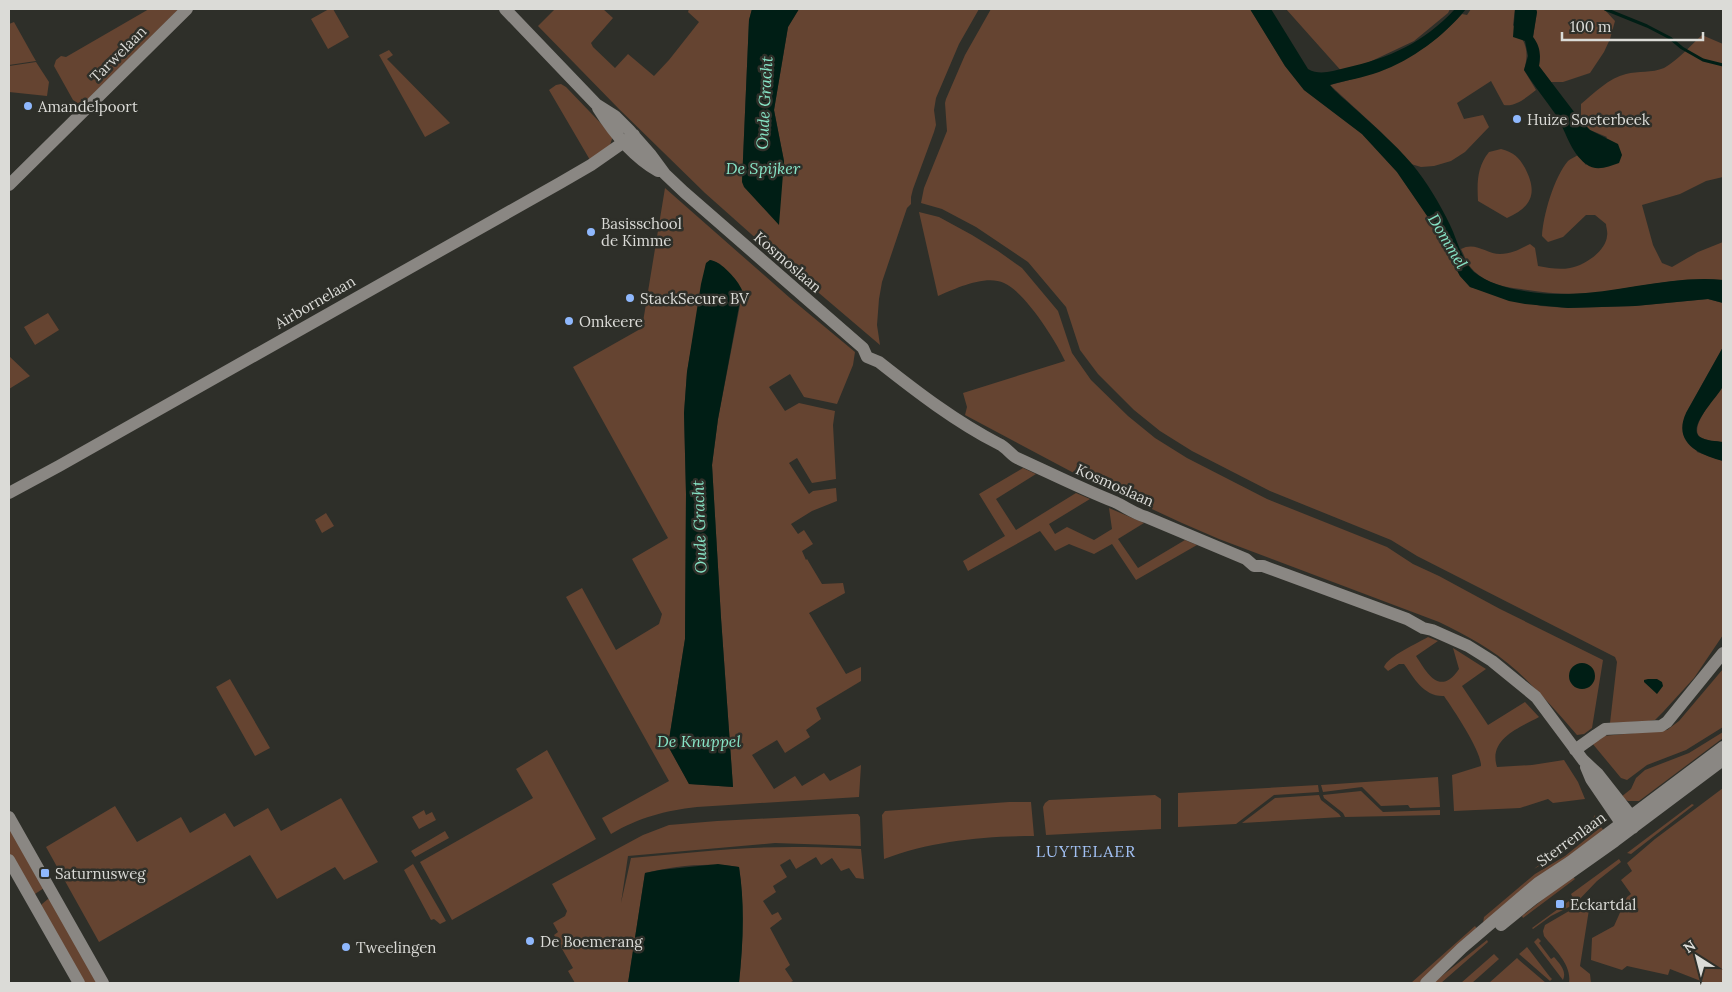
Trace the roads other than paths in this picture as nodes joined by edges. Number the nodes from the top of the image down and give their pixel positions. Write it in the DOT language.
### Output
graph roads {
  1 [pos="187,9"];
  2 [pos="505,9"];
  3 [pos="629,139"];
  4 [pos="9,185"];
  5 [pos="9,493"];
  6 [pos="1723,652"];
  7 [pos="1723,747"];
  8 [pos="1579,755"];
  9 [pos="1723,760"];
  10 [pos="9,817"];
  11 [pos="1628,822"];
  12 [pos="9,860"];
  13 [pos="79,983"];
  14 [pos="103,983"];
  15 [pos="1426,983"];
  1 -- 4 [label="street, Tarwelaan"];
  2 -- 3 [label="street, Kosmoslaan"];
  3 -- 5 [label="street, Airbornelaan"];
  3 -- 8 [label="street, Kosmoslaan"];
  6 -- 8 [label="street"];
  7 -- 11 [label="street, Sterrenlaan"];
  8 -- 11 [label="street, Kosmoslaan"];
  9 -- 11 [label="street, Sterrenlaan"];
  10 -- 14 [label="street"];
  11 -- 15 [label="street, Sterrenlaan"];
  12 -- 13 [label="street"];
}
